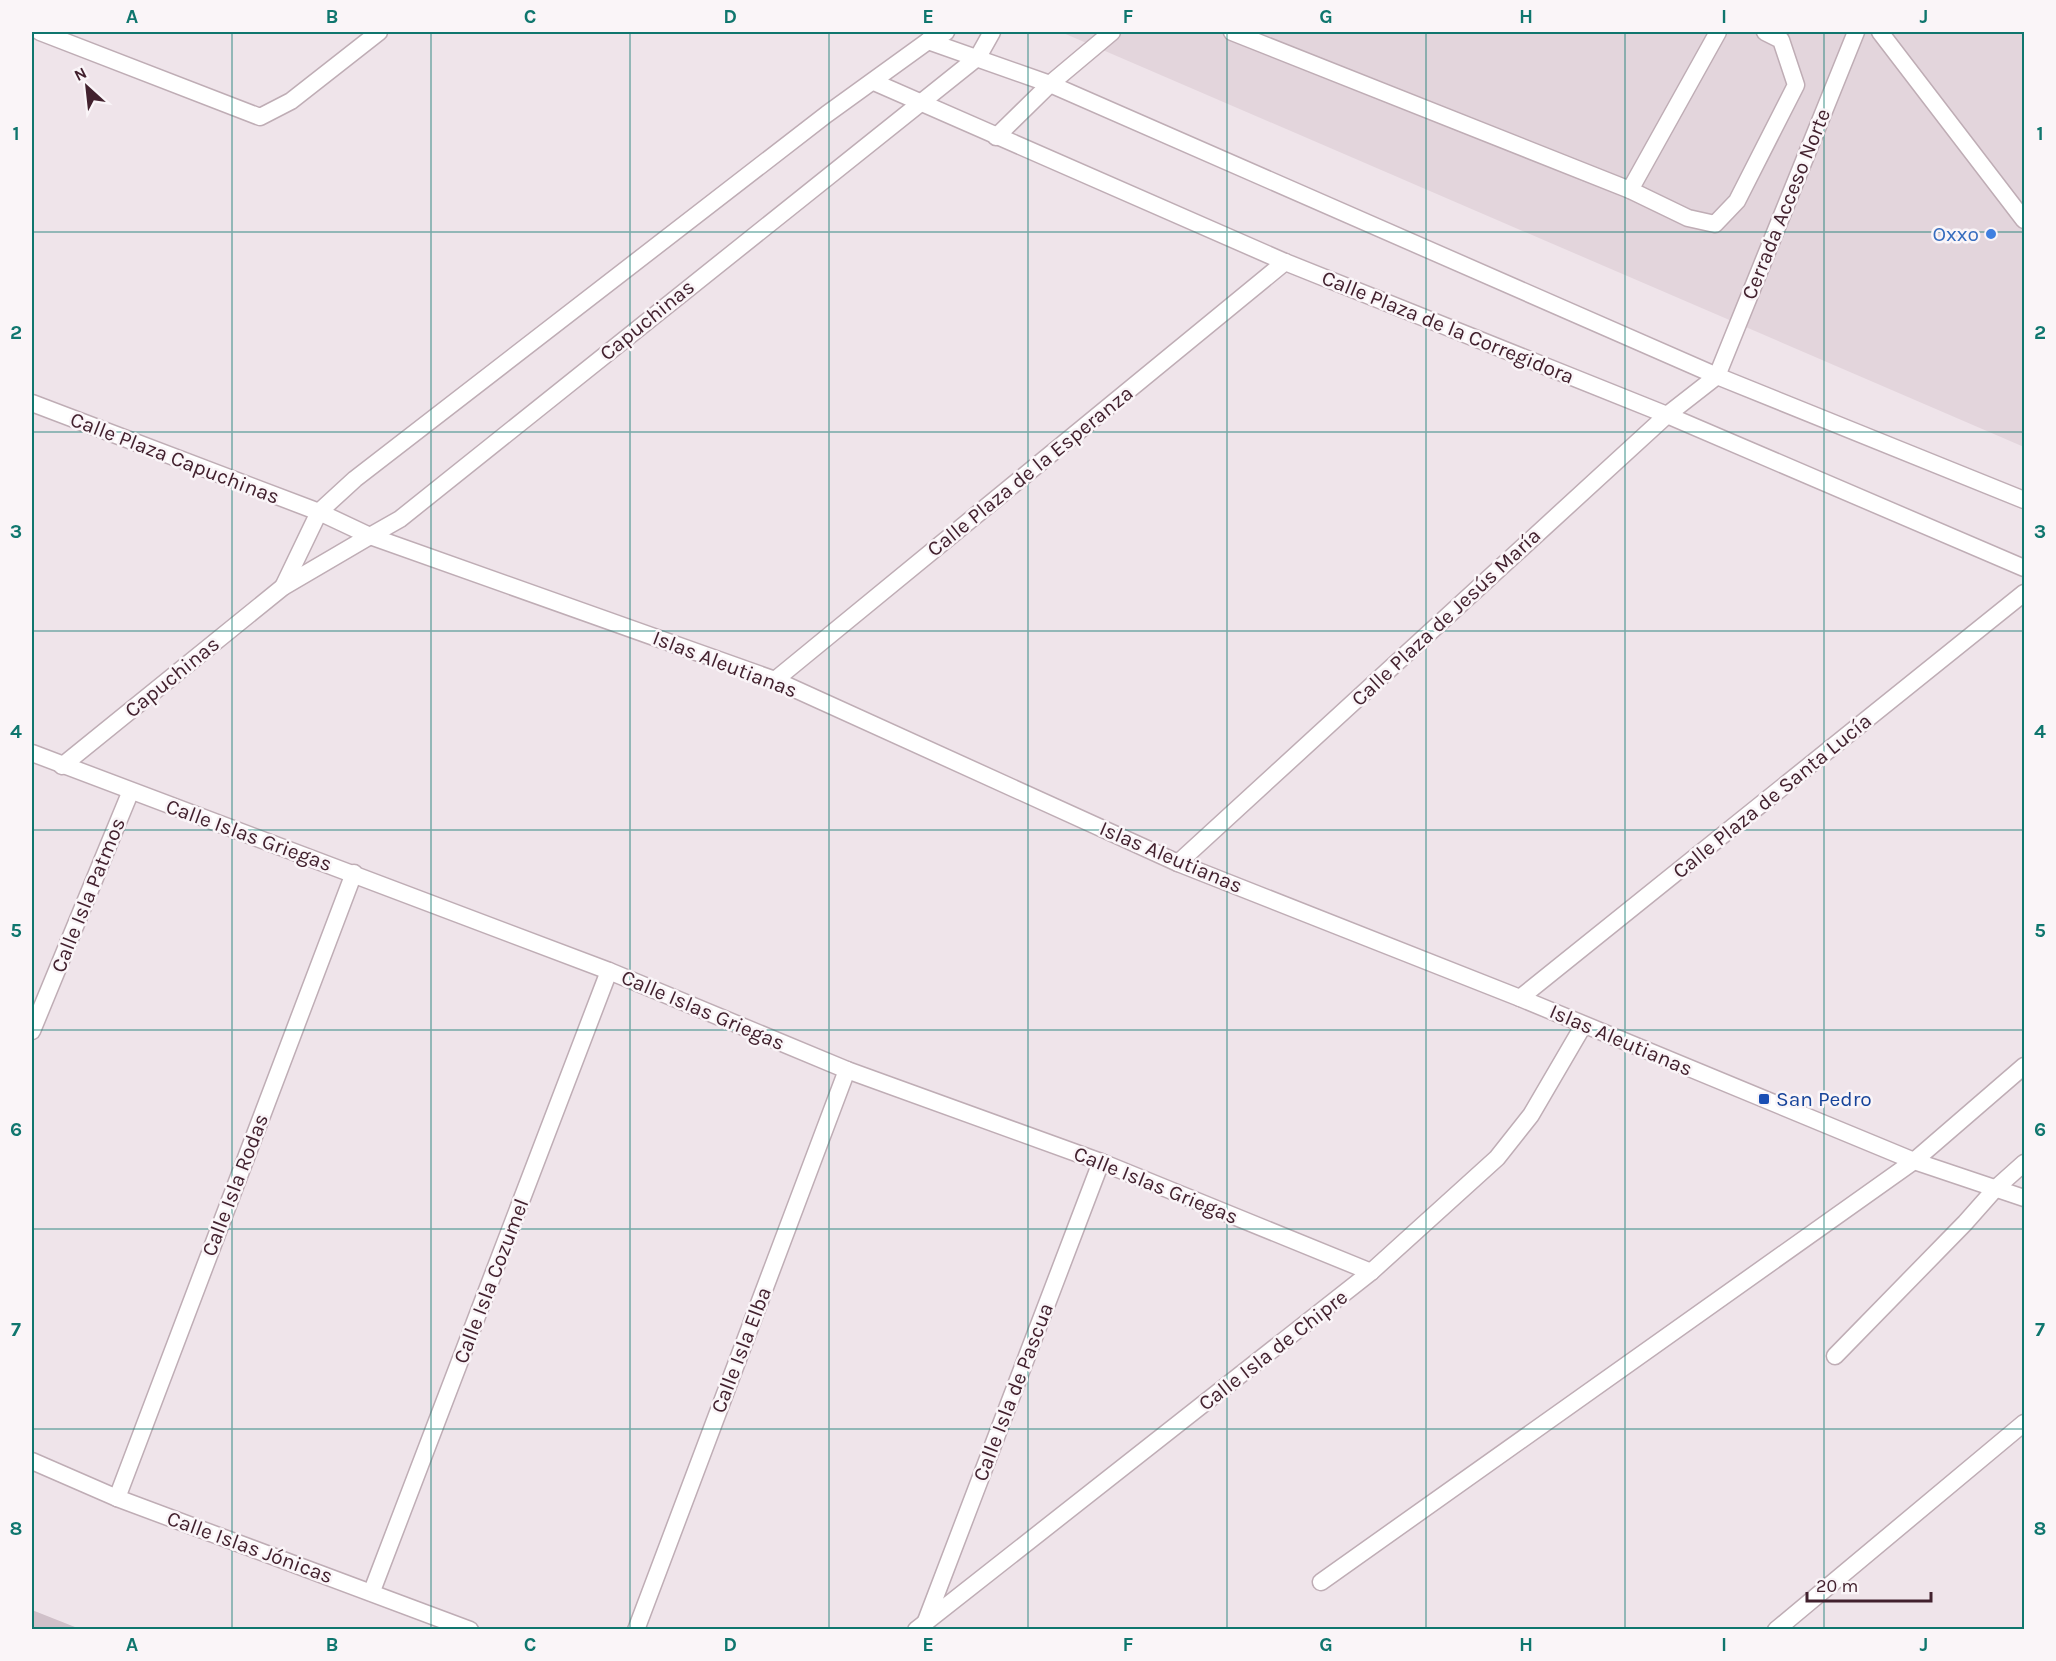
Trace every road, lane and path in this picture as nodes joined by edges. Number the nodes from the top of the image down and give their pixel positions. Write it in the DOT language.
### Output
graph roads {
  1 [pos="40,32"];
  2 [pos="379,32"];
  3 [pos="946,32"];
  4 [pos="992,32"];
  5 [pos="1112,32"];
  6 [pos="1232,32"];
  7 [pos="1718,32"];
  8 [pos="1765,32"];
  9 [pos="1856,32"];
  10 [pos="1880,32"];
  11 [pos="928,41"];
  12 [pos="978,57"];
  13 [pos="873,82"];
  14 [pos="1050,84"];
  15 [pos="920,104"];
  16 [pos="996,137"];
  17 [pos="1630,190"];
  18 [pos="2025,220"];
  19 [pos="1285,262"];
  20 [pos="1717,376"];
  21 [pos="32,403"];
  22 [pos="1667,415"];
  23 [pos="2025,500"];
  24 [pos="319,512"];
  25 [pos="370,537"];
  26 [pos="2025,568"];
  27 [pos="283,587"];
  28 [pos="2025,593"];
  29 [pos="775,680"];
  30 [pos="32,753"];
  31 [pos="62,766"];
  32 [pos="130,792"];
  33 [pos="1178,863"];
  34 [pos="354,873"];
  35 [pos="609,971"];
  36 [pos="1520,998"];
  37 [pos="1583,1026"];
  38 [pos="32,1031"];
  39 [pos="2025,1066"];
  40 [pos="847,1070"];
  41 [pos="1914,1161"];
  42 [pos="1101,1162"];
  43 [pos="2025,1164"];
  44 [pos="1996,1188"];
  45 [pos="2025,1198"];
  46 [pos="1371,1272"];
  47 [pos="1834,1356"];
  48 [pos="2025,1423"];
  49 [pos="32,1461"];
  50 [pos="117,1498"];
  51 [pos="1321,1582"];
  52 [pos="372,1592"];
  53 [pos="921,1626"];
  54 [pos="470,1629"];
  55 [pos="636,1629"];
  56 [pos="1776,1629"];
  1 -- 2 [label="street"];
  3 -- 11 [label="street, Capuchinas"];
  4 -- 12 [label="street, Capuchinas"];
  5 -- 14 [label="street"];
  6 -- 17 [label="street"];
  7 -- 17 [label="street"];
  8 -- 17 [label="street"];
  9 -- 20 [label="street, Cerrada Acceso Norte"];
  10 -- 18 [label="street"];
  11 -- 12 [label="street"];
  11 -- 13 [label="street, Capuchinas"];
  12 -- 14 [label="street"];
  12 -- 15 [label="street, Capuchinas"];
  13 -- 15 [label="street, Calle Plaza de la Corregidora"];
  13 -- 24 [label="street, Capuchinas"];
  14 -- 16 [label="street"];
  14 -- 20 [label="street"];
  15 -- 16 [label="street, Calle Plaza de la Corregidora"];
  15 -- 25 [label="street, Capuchinas"];
  16 -- 19 [label="street, Calle Plaza de la Corregidora"];
  19 -- 22 [label="street, Calle Plaza de la Corregidora"];
  19 -- 29 [label="street, Calle Plaza de la Esperanza"];
  20 -- 22 [label="street, Calle Plaza de Jesús María"];
  20 -- 23 [label="street"];
  21 -- 24 [label="street, Calle Plaza Capuchinas"];
  22 -- 26 [label="street, Calle Plaza de la Corregidora"];
  22 -- 33 [label="street, Calle Plaza de Jesús María"];
  24 -- 25 [label="street, Islas Aleutianas"];
  24 -- 27 [label="street, Capuchinas"];
  25 -- 27 [label="street, Capuchinas"];
  25 -- 29 [label="street, Islas Aleutianas"];
  27 -- 31 [label="street, Capuchinas"];
  28 -- 36 [label="street, Calle Plaza de Santa Lucía"];
  29 -- 33 [label="street, Islas Aleutianas"];
  30 -- 31 [label="street, Calle Islas Griegas"];
  31 -- 32 [label="street, Calle Islas Griegas"];
  32 -- 34 [label="street, Calle Islas Griegas"];
  32 -- 38 [label="street, Calle Isla Patmos"];
  33 -- 36 [label="street, Islas Aleutianas"];
  34 -- 35 [label="street, Calle Islas Griegas"];
  34 -- 50 [label="street, Calle Isla Rodas"];
  35 -- 40 [label="street, Calle Islas Griegas"];
  35 -- 52 [label="street, Calle Isla Cozumel"];
  36 -- 37 [label="street, Islas Aleutianas"];
  37 -- 41 [label="street, Islas Aleutianas"];
  37 -- 46 [label="street, Calle Isla de Chipre"];
  39 -- 41 [label="street"];
  40 -- 42 [label="street, Calle Islas Griegas"];
  40 -- 55 [label="street, Calle Isla Elba"];
  41 -- 44 [label="street, Islas Aleutianas"];
  41 -- 51 [label="street"];
  42 -- 46 [label="street, Calle Islas Griegas"];
  42 -- 53 [label="street, Calle Isla de Pascua"];
  43 -- 44 [label="street"];
  44 -- 45 [label="street, Islas Aleutianas"];
  44 -- 47 [label="street"];
  46 -- 53 [label="street, Calle Isla de Chipre"];
  48 -- 56 [label="street"];
  49 -- 50 [label="street, Calle Islas Jónicas"];
  50 -- 52 [label="street, Calle Islas Jónicas"];
  52 -- 54 [label="street, Calle Islas Jónicas"];
}
